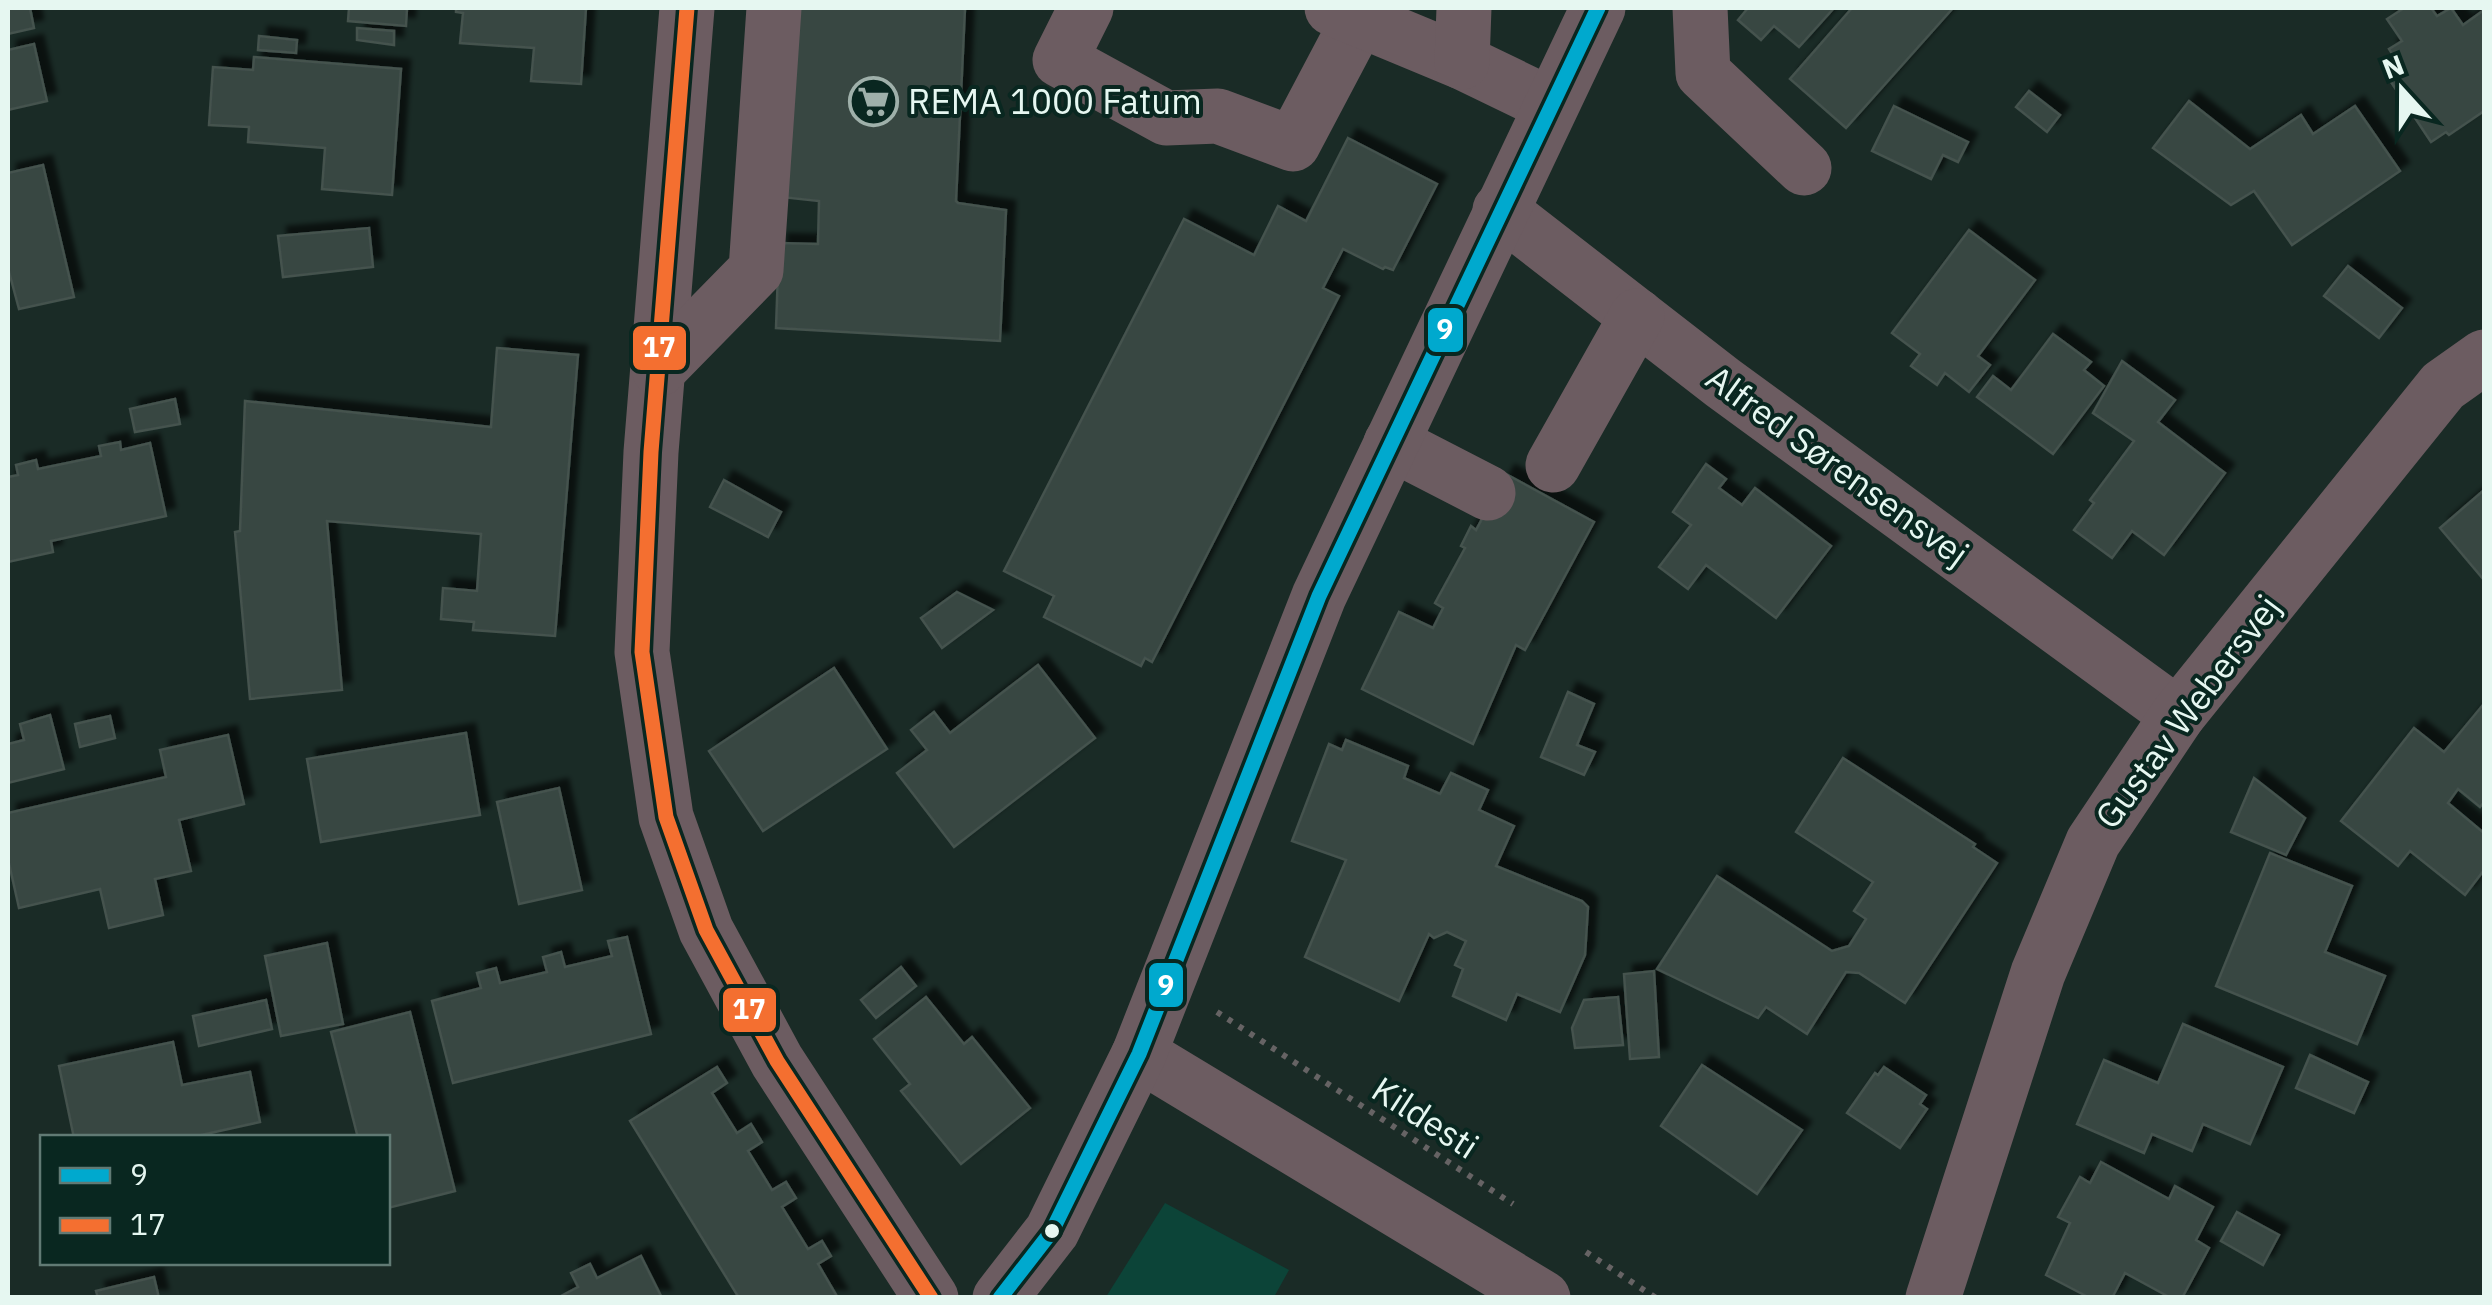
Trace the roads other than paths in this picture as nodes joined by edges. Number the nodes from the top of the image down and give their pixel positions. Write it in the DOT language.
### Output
graph roads {
  1 [pos="688,8"];
  2 [pos="774,8"];
  3 [pos="1086,8"];
  4 [pos="1464,8"];
  5 [pos="1598,8"];
  6 [pos="1700,8"];
  7 [pos="1345,14"];
  8 [pos="1462,62"];
  9 [pos="1549,104"];
  10 [pos="1804,168"];
  11 [pos="1500,210"];
  12 [pos="1637,316"];
  13 [pos="2484,357"];
  14 [pos="659,369"];
  15 [pos="1390,444"];
  16 [pos="1553,465"];
  17 [pos="1488,493"];
  18 [pos="2178,716"];
  19 [pos="1139,1054"];
  20 [pos="932,1298"];
  21 [pos="1000,1298"];
  22 [pos="1542,1298"];
  23 [pos="1933,1298"];
  1 -- 14 [label="street"];
  2 -- 14 [label="street"];
  3 -- 7 [label="street"];
  4 -- 8 [label="street"];
  5 -- 9 [label="street"];
  6 -- 10 [label="street"];
  7 -- 8 [label="street"];
  8 -- 9 [label="street"];
  9 -- 11 [label="street"];
  11 -- 12 [label="street, Alfred Sørensensvej"];
  11 -- 15 [label="street"];
  12 -- 16 [label="street"];
  12 -- 18 [label="street, Alfred Sørensensvej"];
  13 -- 18 [label="street, Gustav Webersvej"];
  14 -- 20 [label="street"];
  15 -- 17 [label="street"];
  15 -- 19 [label="street"];
  18 -- 23 [label="street, Gustav Webersvej"];
  19 -- 21 [label="street"];
  19 -- 22 [label="street"];
}
